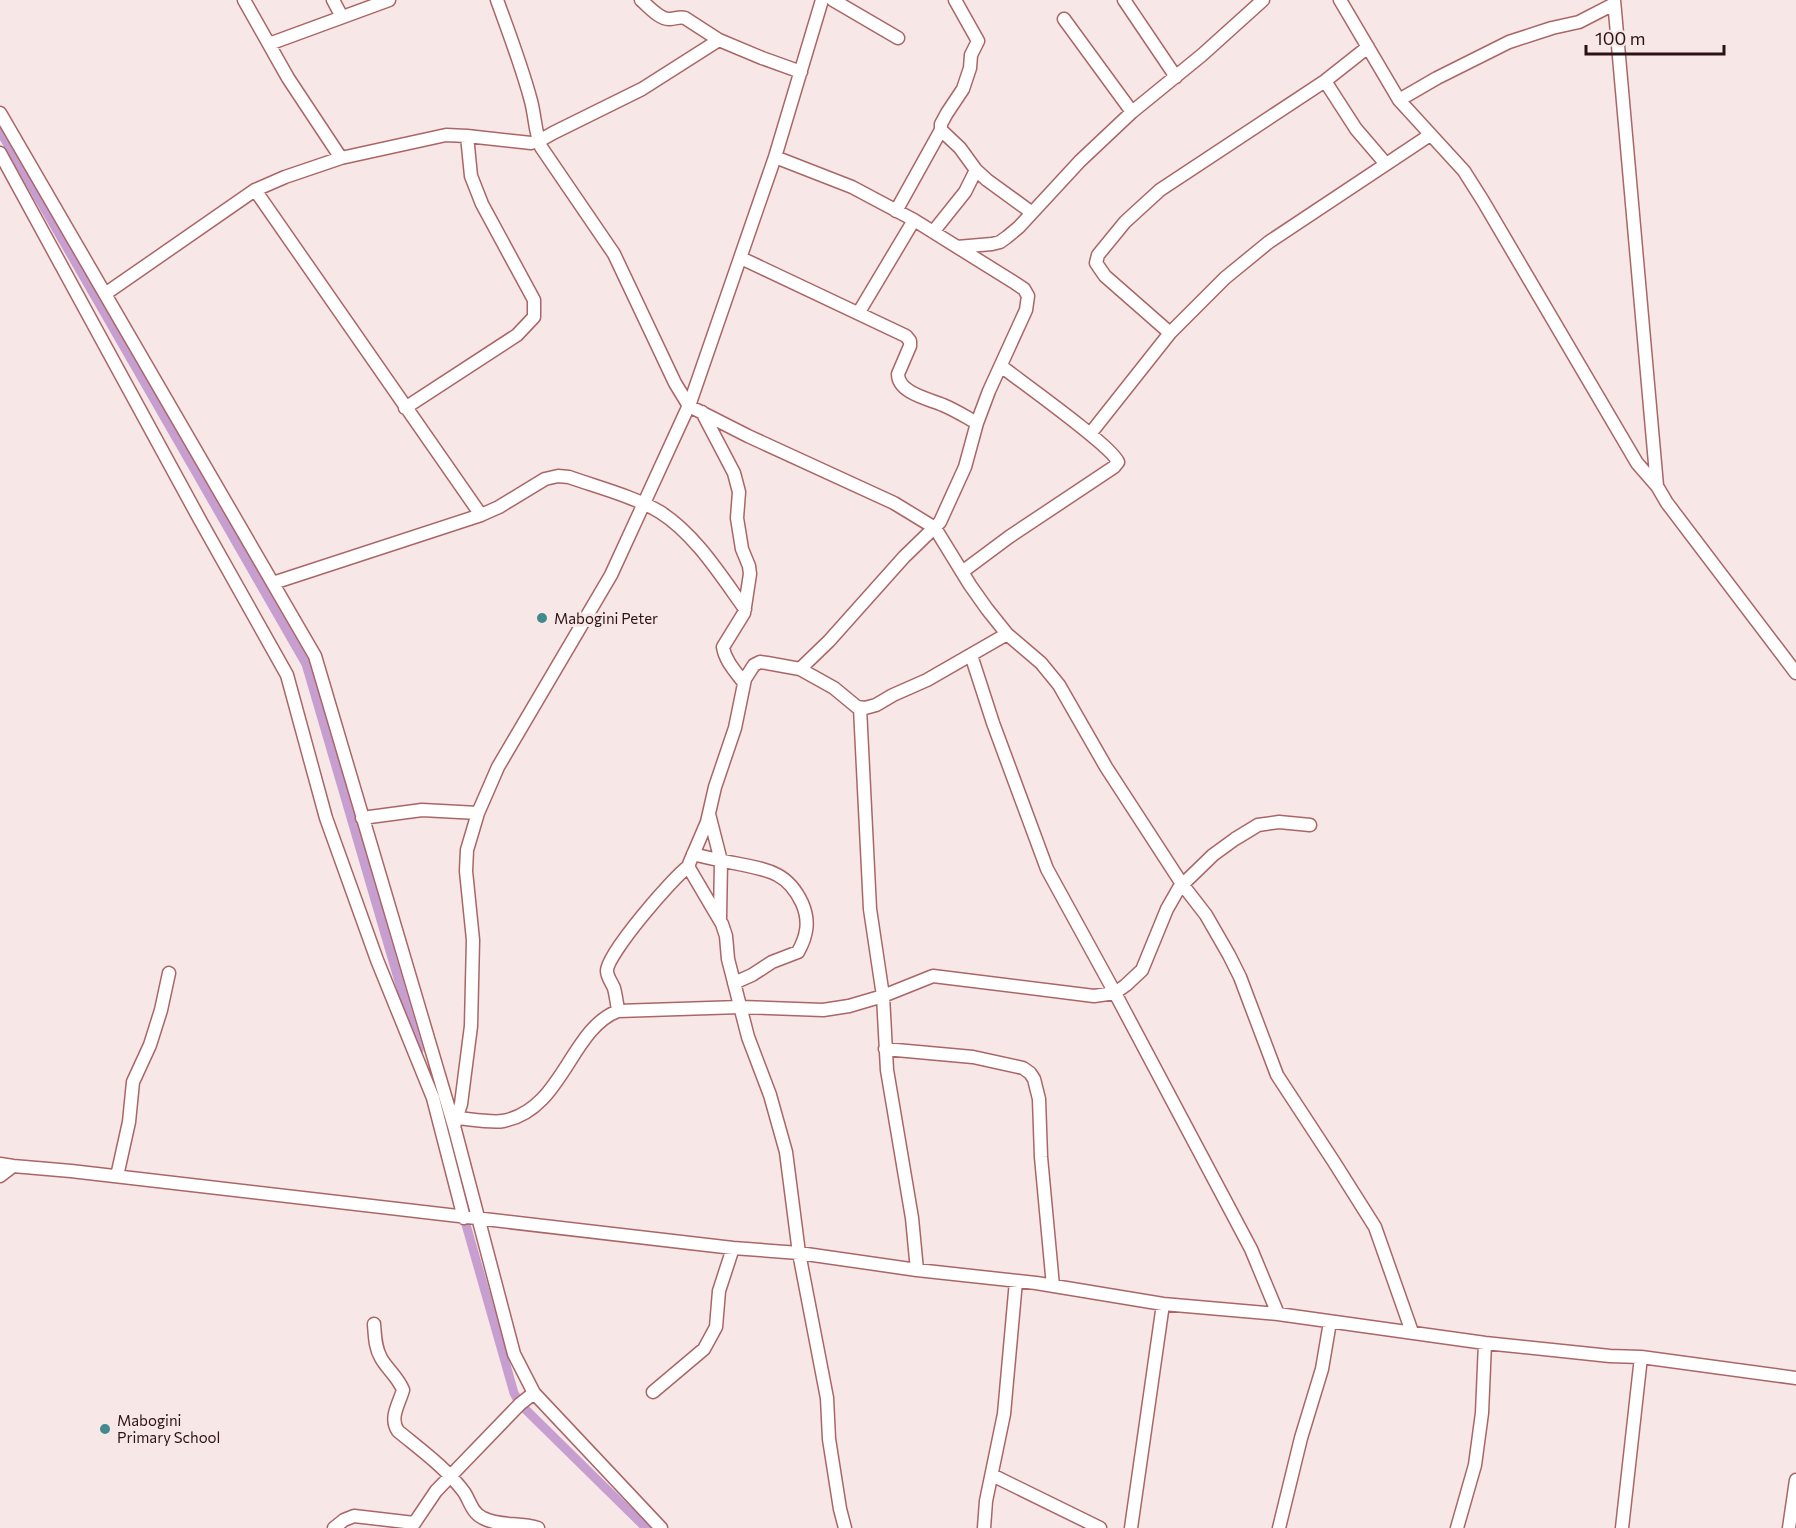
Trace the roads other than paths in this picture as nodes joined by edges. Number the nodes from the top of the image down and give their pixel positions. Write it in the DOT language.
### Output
graph roads {
  1 [pos="244,0"];
  2 [pos="333,0"];
  3 [pos="389,0"];
  4 [pos="497,0"];
  5 [pos="641,0"];
  6 [pos="822,0"];
  7 [pos="833,0"];
  8 [pos="956,0"];
  9 [pos="1124,0"];
  10 [pos="1263,0"];
  11 [pos="1340,0"];
  12 [pos="1614,2"];
  13 [pos="342,17"];
  14 [pos="1064,19"];
  15 [pos="897,38"];
  16 [pos="719,40"];
  17 [pos="269,44"];
  18 [pos="1368,46"];
  19 [pos="801,72"];
  20 [pos="1176,77"];
  21 [pos="1325,81"];
  22 [pos="1399,100"];
  23 [pos="1132,112"];
  24 [pos="0,113"];
  25 [pos="941,130"];
  26 [pos="1430,135"];
  27 [pos="467,136"];
  28 [pos="539,141"];
  29 [pos="0,153"];
  30 [pos="341,158"];
  31 [pos="775,158"];
  32 [pos="1386,164"];
  33 [pos="976,170"];
  34 [pos="255,190"];
  35 [pos="896,211"];
  36 [pos="1031,212"];
  37 [pos="914,220"];
  38 [pos="933,232"];
  39 [pos="957,247"];
  40 [pos="741,258"];
  41 [pos="105,294"];
  42 [pos="859,312"];
  43 [pos="1170,333"];
  44 [pos="1001,366"];
  45 [pos="689,406"];
  46 [pos="405,408"];
  47 [pos="702,412"];
  48 [pos="977,423"];
  49 [pos="1090,434"];
  50 [pos="1657,486"];
  51 [pos="645,504"];
  52 [pos="481,515"];
  53 [pos="935,528"];
  54 [pos="962,572"];
  55 [pos="273,583"];
  56 [pos="745,609"];
  57 [pos="1007,634"];
  58 [pos="971,655"];
  59 [pos="800,669"];
  60 [pos="1796,673"];
  61 [pos="744,683"];
  62 [pos="860,708"];
  63 [pos="478,813"];
  64 [pos="709,813"];
  65 [pos="362,818"];
  66 [pos="1310,825"];
  67 [pos="691,860"];
  68 [pos="721,861"];
  69 [pos="1182,884"];
  70 [pos="720,918"];
  71 [pos="169,974"];
  72 [pos="734,983"];
  73 [pos="1115,993"];
  74 [pos="883,996"];
  75 [pos="740,1007"];
  76 [pos="618,1011"];
  77 [pos="885,1049"];
  78 [pos="455,1122"];
  79 [pos="0,1164"];
  80 [pos="13,1166"];
  81 [pos="0,1176"];
  82 [pos="117,1176"];
  83 [pos="464,1218"];
  84 [pos="480,1219"];
  85 [pos="733,1248"];
  86 [pos="799,1253"];
  87 [pos="917,1270"];
  88 [pos="1016,1281"];
  89 [pos="1053,1286"];
  90 [pos="1162,1304"];
  91 [pos="1278,1314"];
  92 [pos="1330,1322"];
  93 [pos="374,1324"];
  94 [pos="1412,1332"];
  95 [pos="1485,1343"];
  96 [pos="1641,1357"];
  97 [pos="1796,1378"];
  98 [pos="653,1392"];
  99 [pos="534,1393"];
  100 [pos="451,1475"];
  101 [pos="992,1475"];
  102 [pos="1796,1480"];
  103 [pos="413,1525"];
  104 [pos="334,1528"];
  105 [pos="538,1528"];
  106 [pos="661,1528"];
  107 [pos="845,1528"];
  108 [pos="984,1528"];
  109 [pos="1100,1528"];
  110 [pos="1131,1528"];
  111 [pos="1279,1528"];
  112 [pos="1457,1528"];
  113 [pos="1622,1528"];
  114 [pos="1789,1528"];
  1 -- 17 [label="street"];
  2 -- 13 [label="street"];
  3 -- 13 [label="street"];
  4 -- 28 [label="street"];
  5 -- 16 [label="street"];
  6 -- 19 [label="street"];
  7 -- 15 [label="street"];
  8 -- 25 [label="street"];
  9 -- 20 [label="street"];
  10 -- 20 [label="street"];
  11 -- 18 [label="street"];
  12 -- 22 [label="street"];
  12 -- 50 [label="street"];
  13 -- 17 [label="street"];
  14 -- 23 [label="street"];
  16 -- 19 [label="street"];
  16 -- 28 [label="street"];
  17 -- 30 [label="street"];
  18 -- 21 [label="street"];
  18 -- 22 [label="street"];
  19 -- 31 [label="street"];
  20 -- 23 [label="street"];
  21 -- 32 [label="street"];
  21 -- 43 [label="street"];
  22 -- 26 [label="street"];
  23 -- 36 [label="street"];
  24 -- 41 [label="street"];
  25 -- 33 [label="street"];
  25 -- 35 [label="street"];
  26 -- 32 [label="street"];
  26 -- 50 [label="street"];
  27 -- 28 [label="street"];
  27 -- 30 [label="street"];
  27 -- 46 [label="street"];
  28 -- 45 [label="street"];
  29 -- 83 [label="street"];
  30 -- 34 [label="street"];
  31 -- 35 [label="street"];
  31 -- 40 [label="street"];
  32 -- 43 [label="street"];
  33 -- 36 [label="street"];
  33 -- 38 [label="street"];
  34 -- 41 [label="street"];
  34 -- 46 [label="street"];
  35 -- 37 [label="street"];
  36 -- 39 [label="street"];
  37 -- 38 [label="street"];
  37 -- 42 [label="street"];
  38 -- 39 [label="street"];
  39 -- 44 [label="street"];
  40 -- 42 [label="street"];
  40 -- 45 [label="street"];
  41 -- 55 [label="street"];
  42 -- 48 [label="street"];
  43 -- 49 [label="street"];
  44 -- 48 [label="street"];
  44 -- 49 [label="street"];
  45 -- 47 [label="street"];
  45 -- 51 [label="street"];
  46 -- 52 [label="street"];
  47 -- 53 [label="street"];
  47 -- 56 [label="street"];
  48 -- 53 [label="street"];
  49 -- 54 [label="street"];
  50 -- 60 [label="street"];
  51 -- 52 [label="street"];
  51 -- 56 [label="street"];
  51 -- 63 [label="street"];
  52 -- 55 [label="street"];
  53 -- 54 [label="street"];
  53 -- 59 [label="street"];
  54 -- 57 [label="street"];
  55 -- 65 [label="street"];
  56 -- 61 [label="street"];
  57 -- 58 [label="street"];
  57 -- 69 [label="street"];
  58 -- 62 [label="street"];
  58 -- 73 [label="street"];
  59 -- 61 [label="street"];
  59 -- 62 [label="street"];
  61 -- 64 [label="street"];
  62 -- 74 [label="street"];
  63 -- 65 [label="street"];
  63 -- 78 [label="street"];
  64 -- 67 [label="street"];
  64 -- 68 [label="street"];
  65 -- 78 [label="street"];
  66 -- 69 [label="street"];
  67 -- 68 [label="street"];
  67 -- 70 [label="street"];
  67 -- 76 [label="street"];
  68 -- 70 [label="street"];
  68 -- 72 [label="street"];
  69 -- 73 [label="street"];
  69 -- 94 [label="street"];
  70 -- 72 [label="street"];
  71 -- 82 [label="street"];
  72 -- 75 [label="street"];
  73 -- 74 [label="street"];
  73 -- 91 [label="street"];
  74 -- 75 [label="street"];
  74 -- 77 [label="street"];
  75 -- 76 [label="street"];
  75 -- 86 [label="street"];
  76 -- 78 [label="street"];
  77 -- 87 [label="street"];
  77 -- 89 [label="street"];
  78 -- 84 [label="street"];
  79 -- 80 [label="street"];
  80 -- 81 [label="street"];
  80 -- 82 [label="street"];
  82 -- 83 [label="street"];
  83 -- 84 [label="street"];
  84 -- 85 [label="street"];
  84 -- 99 [label="street"];
  85 -- 86 [label="street"];
  85 -- 98 [label="street"];
  86 -- 87 [label="street"];
  86 -- 107 [label="street"];
  87 -- 88 [label="street"];
  88 -- 89 [label="street"];
  88 -- 101 [label="street"];
  89 -- 90 [label="street"];
  90 -- 91 [label="street"];
  90 -- 110 [label="street"];
  91 -- 92 [label="street"];
  92 -- 94 [label="street"];
  92 -- 111 [label="street"];
  93 -- 100 [label="street"];
  94 -- 95 [label="street"];
  95 -- 96 [label="street"];
  95 -- 112 [label="street"];
  96 -- 97 [label="street"];
  96 -- 113 [label="street"];
  99 -- 100 [label="street"];
  99 -- 106 [label="street"];
  100 -- 103 [label="street"];
  100 -- 105 [label="street"];
  101 -- 108 [label="street"];
  101 -- 109 [label="street"];
  102 -- 114 [label="street"];
  103 -- 104 [label="street"];
}
